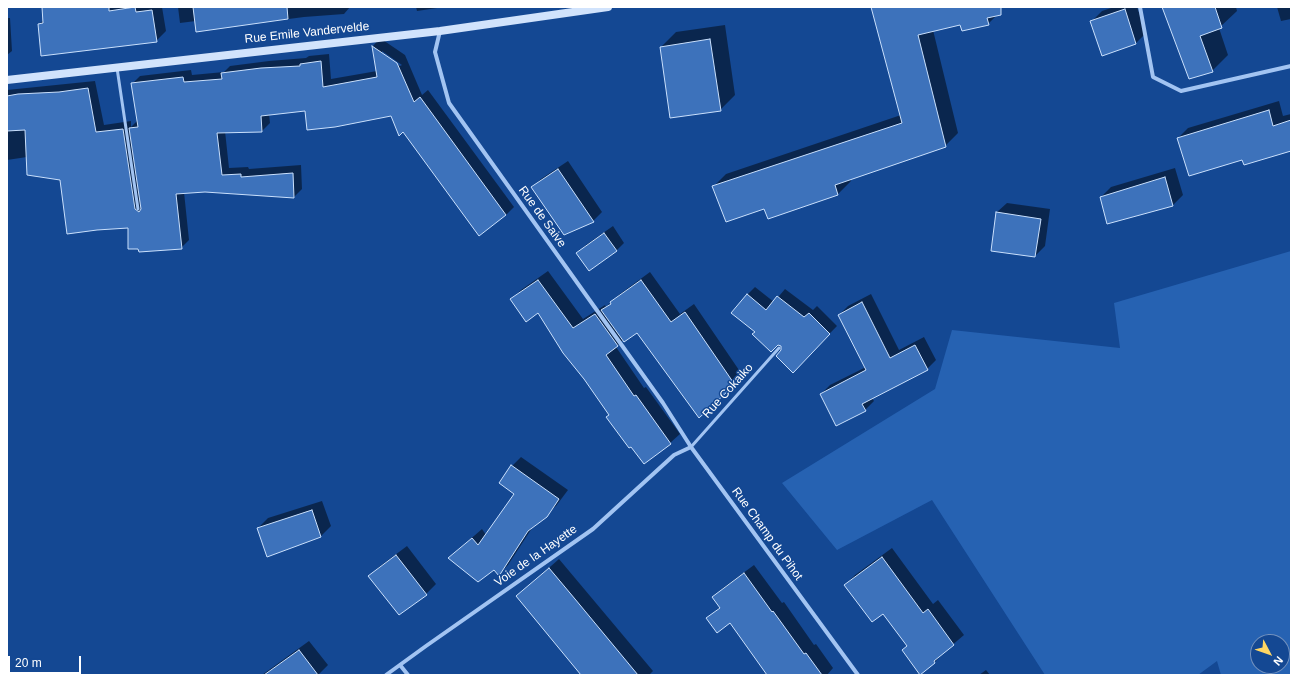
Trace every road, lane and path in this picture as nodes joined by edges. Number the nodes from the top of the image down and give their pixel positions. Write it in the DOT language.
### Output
graph roads {
  1 [pos="608,7"];
  2 [pos="1140,7"];
  3 [pos="440,31"];
  4 [pos="117,66"];
  5 [pos="1291,66"];
  6 [pos="7,80"];
  7 [pos="138,210"];
  8 [pos="779,348"];
  9 [pos="663,403"];
  10 [pos="691,447"];
  11 [pos="400,665"];
  12 [pos="386,675"];
  13 [pos="408,675"];
  14 [pos="858,675"];
  1 -- 3 [label="street, Rue Emile Vandervelde"];
  2 -- 5 [label="street"];
  3 -- 4 [label="street, Rue Emile Vandervelde"];
  3 -- 9 [label="street, Rue de Saive"];
  4 -- 6 [label="street, Rue Emile Vandervelde"];
  4 -- 7 [label="lane"];
  8 -- 10 [label="lane, Rue Cokaiko"];
  9 -- 10 [label="street, Rue Champ du Pihot"];
  10 -- 11 [label="street, Voie de la Hayette"];
  10 -- 14 [label="street, Rue Champ du Pihot"];
  11 -- 12 [label="street, Voie de la Hayette"];
  11 -- 13 [label="street"];
}
